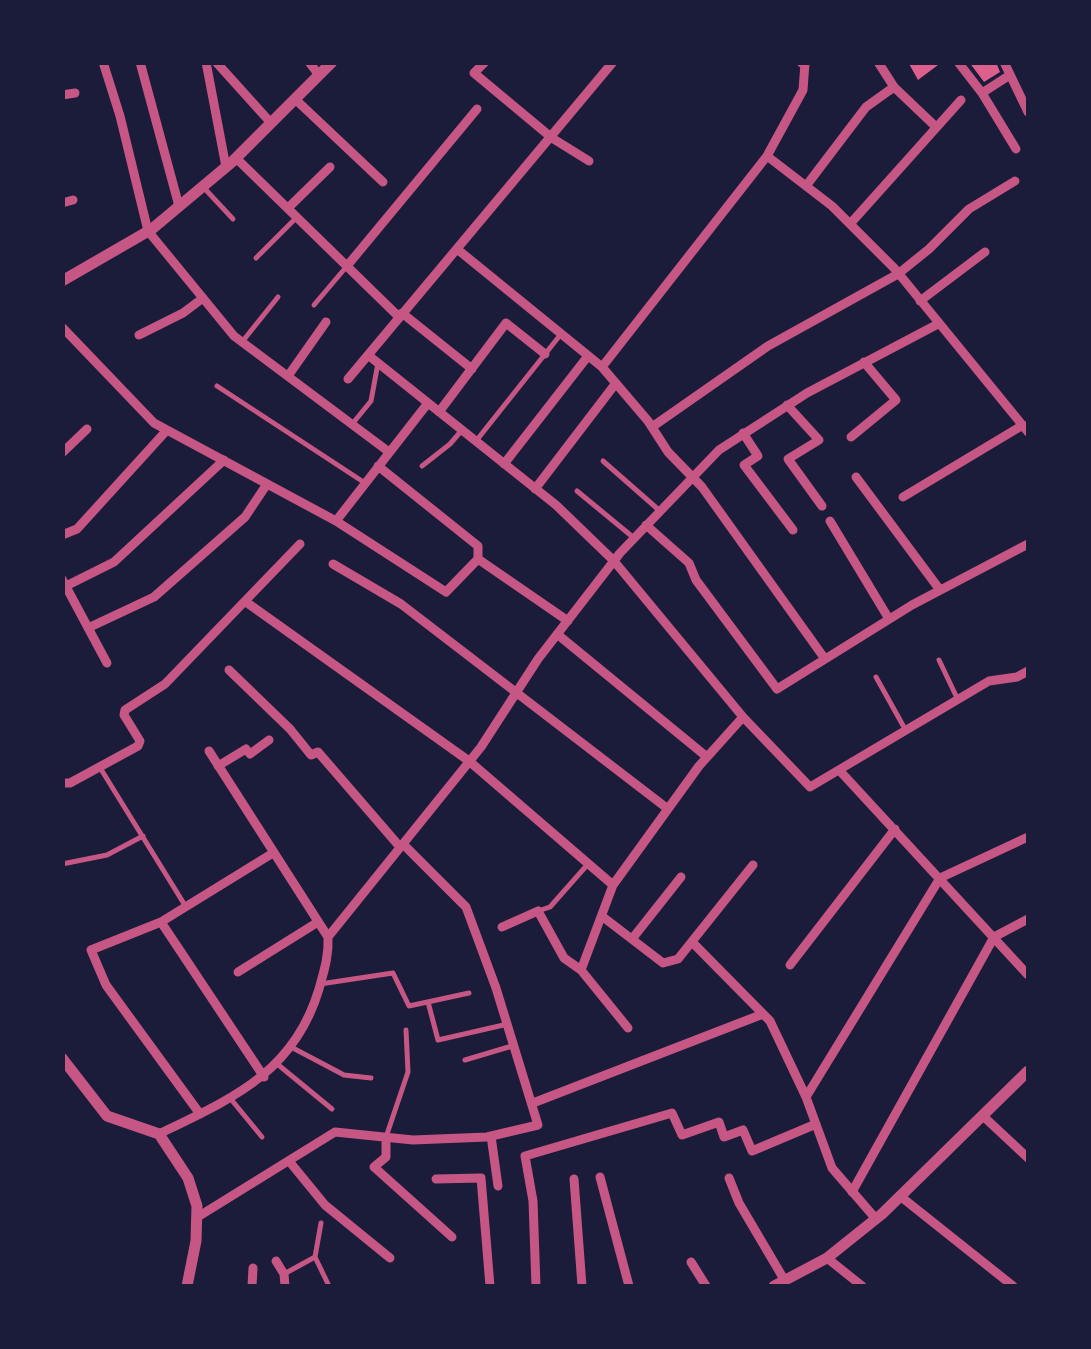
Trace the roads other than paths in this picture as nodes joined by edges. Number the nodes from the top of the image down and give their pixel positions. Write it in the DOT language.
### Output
graph roads {
  1 [pos="103,62"];
  2 [pos="140,62"];
  3 [pos="206,62"];
  4 [pos="216,62"];
  5 [pos="310,62"];
  6 [pos="332,62"];
  7 [pos="485,62"];
  8 [pos="613,62"];
  9 [pos="878,62"];
  10 [pos="958,62"];
  11 [pos="1004,62"];
  12 [pos="804,63"];
  13 [pos="319,75"];
  14 [pos="1010,75"];
  15 [pos="894,87"];
  16 [pos="76,93"];
  17 [pos="982,93"];
  18 [pos="62,95"];
  19 [pos="295,99"];
  20 [pos="961,100"];
  21 [pos="477,109"];
  22 [pos="1028,112"];
  23 [pos="271,123"];
  24 [pos="936,128"];
  25 [pos="552,138"];
  26 [pos="1016,149"];
  27 [pos="767,156"];
  28 [pos="589,161"];
  29 [pos="231,163"];
  30 [pos="330,167"];
  31 [pos="1014,181"];
  32 [pos="383,182"];
  33 [pos="203,186"];
  34 [pos="806,186"];
  35 [pos="179,206"];
  36 [pos="288,208"];
  37 [pos="297,217"];
  38 [pos="233,220"];
  39 [pos="850,224"];
  40 [pos="148,232"];
  41 [pos="457,249"];
  42 [pos="985,252"];
  43 [pos="256,258"];
  44 [pos="347,266"];
  45 [pos="898,274"];
  46 [pos="62,281"];
  47 [pos="203,298"];
  48 [pos="278,298"];
  49 [pos="920,301"];
  50 [pos="314,305"];
  51 [pos="401,315"];
  52 [pos="326,322"];
  53 [pos="938,324"];
  54 [pos="62,328"];
  55 [pos="561,334"];
  56 [pos="139,335"];
  57 [pos="242,342"];
  58 [pos="545,354"];
  59 [pos="368,355"];
  60 [pos="588,356"];
  61 [pos="864,362"];
  62 [pos="378,363"];
  63 [pos="602,367"];
  64 [pos="472,369"];
  65 [pos="288,376"];
  66 [pos="348,379"];
  67 [pos="616,383"];
  68 [pos="217,386"];
  69 [pos="428,403"];
  70 [pos="788,405"];
  71 [pos="439,412"];
  72 [pos="352,424"];
  73 [pos="652,427"];
  74 [pos="87,430"];
  75 [pos="167,430"];
  76 [pos="462,430"];
  77 [pos="1027,430"];
  78 [pos="744,433"];
  79 [pos="851,437"];
  80 [pos="475,441"];
  81 [pos="389,452"];
  82 [pos="62,453"];
  83 [pos="224,460"];
  84 [pos="603,461"];
  85 [pos="504,464"];
  86 [pos="378,466"];
  87 [pos="422,466"];
  88 [pos="856,476"];
  89 [pos="692,478"];
  90 [pos="366,483"];
  91 [pos="267,484"];
  92 [pos="535,489"];
  93 [pos="577,492"];
  94 [pos="903,497"];
  95 [pos="822,506"];
  96 [pos="660,511"];
  97 [pos="336,521"];
  98 [pos="830,521"];
  99 [pos="646,526"];
  100 [pos="793,530"];
  101 [pos="62,535"];
  102 [pos="634,538"];
  103 [pos="300,544"];
  104 [pos="1028,544"];
  105 [pos="478,559"];
  106 [pos="614,561"];
  107 [pos="333,564"];
  108 [pos="64,584"];
  109 [pos="940,590"];
  110 [pos="246,602"];
  111 [pos="889,619"];
  112 [pos="568,620"];
  113 [pos="88,628"];
  114 [pos="557,634"];
  115 [pos="825,660"];
  116 [pos="938,660"];
  117 [pos="107,664"];
  118 [pos="228,670"];
  119 [pos="876,676"];
  120 [pos="1027,676"];
  121 [pos="517,691"];
  122 [pos="958,700"];
  123 [pos="744,717"];
  124 [pos="906,731"];
  125 [pos="268,740"];
  126 [pos="209,751"];
  127 [pos="707,757"];
  128 [pos="469,761"];
  129 [pos="99,766"];
  130 [pos="218,766"];
  131 [pos="840,771"];
  132 [pos="62,783"];
  133 [pos="668,809"];
  134 [pos="895,829"];
  135 [pos="142,836"];
  136 [pos="1028,837"];
  137 [pos="401,846"];
  138 [pos="273,854"];
  139 [pos="62,864"];
  140 [pos="588,864"];
  141 [pos="753,865"];
  142 [pos="680,876"];
  143 [pos="940,878"];
  144 [pos="613,885"];
  145 [pos="186,906"];
  146 [pos="538,911"];
  147 [pos="603,917"];
  148 [pos="1028,919"];
  149 [pos="161,922"];
  150 [pos="318,922"];
  151 [pos="502,927"];
  152 [pos="328,936"];
  153 [pos="994,937"];
  154 [pos="632,939"];
  155 [pos="692,942"];
  156 [pos="790,964"];
  157 [pos="581,970"];
  158 [pos="238,972"];
  159 [pos="1028,974"];
  160 [pos="320,984"];
  161 [pos="470,992"];
  162 [pos="428,1002"];
  163 [pos="764,1014"];
  164 [pos="508,1024"];
  165 [pos="628,1028"];
  166 [pos="406,1030"];
  167 [pos="515,1046"];
  168 [pos="291,1047"];
  169 [pos="62,1058"];
  170 [pos="465,1060"];
  171 [pos="276,1063"];
  172 [pos="1028,1070"];
  173 [pos="264,1077"];
  174 [pos="371,1078"];
  175 [pos="806,1097"];
  176 [pos="230,1098"];
  177 [pos="533,1102"];
  178 [pos="332,1109"];
  179 [pos="200,1114"];
  180 [pos="983,1116"];
  181 [pos="816,1124"];
  182 [pos="159,1134"];
  183 [pos="491,1136"];
  184 [pos="386,1137"];
  185 [pos="262,1138"];
  186 [pos="1028,1158"];
  187 [pos="288,1161"];
  188 [pos="600,1177"];
  189 [pos="436,1178"];
  190 [pos="729,1178"];
  191 [pos="574,1179"];
  192 [pos="498,1186"];
  193 [pos="852,1192"];
  194 [pos="900,1196"];
  195 [pos="196,1218"];
  196 [pos="876,1219"];
  197 [pos="321,1223"];
  198 [pos="452,1237"];
  199 [pos="315,1256"];
  200 [pos="390,1258"];
  201 [pos="827,1258"];
  202 [pos="276,1261"];
  203 [pos="691,1262"];
  204 [pos="253,1268"];
  205 [pos="284,1274"];
  206 [pos="780,1284"];
  207 [pos="187,1286"];
  208 [pos="252,1286"];
  209 [pos="285,1286"];
  210 [pos="329,1286"];
  211 [pos="490,1286"];
  212 [pos="536,1286"];
  213 [pos="582,1286"];
  214 [pos="629,1286"];
  215 [pos="706,1286"];
  216 [pos="862,1286"];
  217 [pos="1013,1286"];
  1 -- 40 [label="street"];
  2 -- 35 [label="street"];
  3 -- 29 [label="street"];
  4 -- 23 [label="street"];
  5 -- 13 [label="street"];
  6 -- 13 [label="street"];
  7 -- 25 [label="street"];
  8 -- 25 [label="street"];
  9 -- 15 [label="street"];
  10 -- 17 [label="street"];
  11 -- 14 [label="street"];
  12 -- 27 [label="street"];
  13 -- 19 [label="street"];
  14 -- 17 [label="street"];
  14 -- 22 [label="street"];
  15 -- 24 [label="street"];
  15 -- 34 [label="street"];
  16 -- 18 [label="street"];
  17 -- 26 [label="street"];
  19 -- 23 [label="street"];
  19 -- 32 [label="street"];
  20 -- 24 [label="street"];
  21 -- 44 [label="street"];
  23 -- 29 [label="street"];
  24 -- 39 [label="street"];
  25 -- 28 [label="street"];
  25 -- 41 [label="street"];
  27 -- 34 [label="street"];
  27 -- 63 [label="street"];
  29 -- 33 [label="street"];
  29 -- 36 [label="street"];
  30 -- 36 [label="street"];
  31 -- 45 [label="street"];
  33 -- 35 [label="street"];
  33 -- 38 [label="lane"];
  34 -- 39 [label="street"];
  35 -- 40 [label="street"];
  36 -- 37 [label="street"];
  37 -- 43 [label="lane"];
  37 -- 44 [label="street"];
  39 -- 45 [label="street"];
  40 -- 46 [label="street"];
  40 -- 47 [label="street"];
  41 -- 51 [label="street"];
  41 -- 55 [label="street"];
  42 -- 49 [label="street"];
  44 -- 50 [label="lane"];
  44 -- 51 [label="street"];
  45 -- 49 [label="street"];
  45 -- 73 [label="street"];
  47 -- 56 [label="street"];
  47 -- 57 [label="street"];
  48 -- 57 [label="lane"];
  49 -- 53 [label="street"];
  51 -- 59 [label="street"];
  51 -- 64 [label="street"];
  52 -- 65 [label="street"];
  53 -- 61 [label="street"];
  53 -- 77 [label="street"];
  54 -- 75 [label="street"];
  55 -- 58 [label="lane"];
  55 -- 60 [label="street"];
  57 -- 65 [label="street"];
  58 -- 64 [label="street"];
  58 -- 80 [label="lane"];
  59 -- 62 [label="street"];
  59 -- 66 [label="street"];
  60 -- 63 [label="street"];
  60 -- 85 [label="street"];
  61 -- 70 [label="street"];
  61 -- 79 [label="street"];
  62 -- 69 [label="street"];
  62 -- 72 [label="lane"];
  63 -- 67 [label="street"];
  64 -- 71 [label="street"];
  65 -- 72 [label="street"];
  67 -- 73 [label="street"];
  67 -- 92 [label="street"];
  68 -- 90 [label="lane"];
  69 -- 71 [label="street"];
  69 -- 81 [label="street"];
  70 -- 78 [label="street"];
  70 -- 95 [label="street"];
  71 -- 76 [label="street"];
  72 -- 81 [label="street"];
  73 -- 89 [label="street"];
  74 -- 82 [label="street"];
  75 -- 83 [label="street"];
  75 -- 101 [label="street"];
  76 -- 80 [label="street"];
  76 -- 87 [label="lane"];
  77 -- 94 [label="street"];
  78 -- 89 [label="street"];
  78 -- 100 [label="street"];
  80 -- 85 [label="street"];
  81 -- 86 [label="street"];
  83 -- 91 [label="street"];
  83 -- 108 [label="street"];
  84 -- 96 [label="lane"];
  85 -- 92 [label="street"];
  86 -- 90 [label="street"];
  86 -- 105 [label="street"];
  88 -- 109 [label="street"];
  89 -- 96 [label="street"];
  89 -- 115 [label="street"];
  90 -- 97 [label="street"];
  91 -- 97 [label="street"];
  91 -- 113 [label="street"];
  92 -- 106 [label="street"];
  93 -- 102 [label="lane"];
  96 -- 99 [label="street"];
  97 -- 105 [label="street"];
  98 -- 111 [label="street"];
  99 -- 102 [label="street"];
  99 -- 115 [label="street"];
  102 -- 106 [label="street"];
  103 -- 110 [label="street"];
  104 -- 109 [label="street"];
  105 -- 112 [label="street"];
  106 -- 112 [label="street"];
  106 -- 123 [label="street"];
  107 -- 121 [label="street"];
  108 -- 113 [label="street"];
  109 -- 111 [label="street"];
  110 -- 128 [label="street"];
  110 -- 129 [label="street"];
  111 -- 115 [label="street"];
  112 -- 114 [label="street"];
  113 -- 117 [label="street"];
  114 -- 121 [label="street"];
  114 -- 127 [label="street"];
  116 -- 122 [label="lane"];
  118 -- 137 [label="street"];
  119 -- 124 [label="lane"];
  120 -- 122 [label="street"];
  121 -- 128 [label="street"];
  121 -- 133 [label="street"];
  122 -- 124 [label="street"];
  123 -- 127 [label="street"];
  123 -- 131 [label="street"];
  124 -- 131 [label="street"];
  125 -- 130 [label="street"];
  126 -- 130 [label="street"];
  127 -- 133 [label="street"];
  128 -- 137 [label="street"];
  128 -- 140 [label="street"];
  129 -- 132 [label="street"];
  129 -- 135 [label="lane"];
  130 -- 138 [label="street"];
  131 -- 134 [label="street"];
  133 -- 144 [label="street"];
  134 -- 143 [label="street"];
  134 -- 156 [label="street"];
  135 -- 139 [label="lane"];
  135 -- 145 [label="lane"];
  136 -- 143 [label="street"];
  137 -- 152 [label="street"];
  137 -- 164 [label="street"];
  138 -- 145 [label="street"];
  138 -- 150 [label="street"];
  140 -- 144 [label="street"];
  140 -- 146 [label="lane"];
  141 -- 155 [label="street"];
  142 -- 154 [label="street"];
  143 -- 153 [label="street"];
  143 -- 175 [label="street"];
  144 -- 147 [label="street"];
  145 -- 149 [label="street"];
  146 -- 151 [label="street"];
  146 -- 157 [label="street"];
  147 -- 154 [label="street"];
  147 -- 157 [label="street"];
  148 -- 153 [label="street"];
  149 -- 173 [label="street"];
  149 -- 179 [label="street"];
  150 -- 152 [label="street"];
  150 -- 158 [label="street"];
  152 -- 160 [label="street"];
  153 -- 159 [label="street"];
  153 -- 193 [label="street"];
  154 -- 155 [label="street"];
  155 -- 163 [label="street"];
  157 -- 165 [label="street"];
  160 -- 162 [label="lane"];
  160 -- 168 [label="street"];
  161 -- 162 [label="lane"];
  162 -- 164 [label="lane"];
  163 -- 175 [label="street"];
  163 -- 177 [label="street"];
  164 -- 167 [label="street"];
  166 -- 184 [label="lane"];
  167 -- 170 [label="lane"];
  167 -- 177 [label="street"];
  168 -- 171 [label="street"];
  168 -- 174 [label="lane"];
  169 -- 182 [label="street"];
  171 -- 173 [label="street"];
  171 -- 178 [label="lane"];
  172 -- 180 [label="street"];
  173 -- 176 [label="street"];
  175 -- 181 [label="street"];
  176 -- 179 [label="street"];
  176 -- 185 [label="lane"];
  177 -- 183 [label="street"];
  179 -- 182 [label="street"];
  180 -- 186 [label="street"];
  180 -- 194 [label="street"];
  181 -- 193 [label="street"];
  181 -- 212 [label="street"];
  182 -- 195 [label="street"];
  183 -- 184 [label="street"];
  183 -- 192 [label="street"];
  184 -- 187 [label="street"];
  184 -- 198 [label="street"];
  187 -- 195 [label="street"];
  187 -- 200 [label="street"];
  188 -- 214 [label="street"];
  189 -- 211 [label="street"];
  190 -- 206 [label="street"];
  191 -- 213 [label="street"];
  193 -- 196 [label="street"];
  194 -- 196 [label="street"];
  194 -- 217 [label="street"];
  195 -- 207 [label="street"];
  196 -- 201 [label="street"];
  197 -- 199 [label="lane"];
  199 -- 205 [label="lane"];
  199 -- 210 [label="lane"];
  201 -- 206 [label="street"];
  201 -- 216 [label="street"];
  202 -- 205 [label="street"];
  203 -- 215 [label="street"];
  204 -- 208 [label="street"];
  205 -- 209 [label="street"];
}
